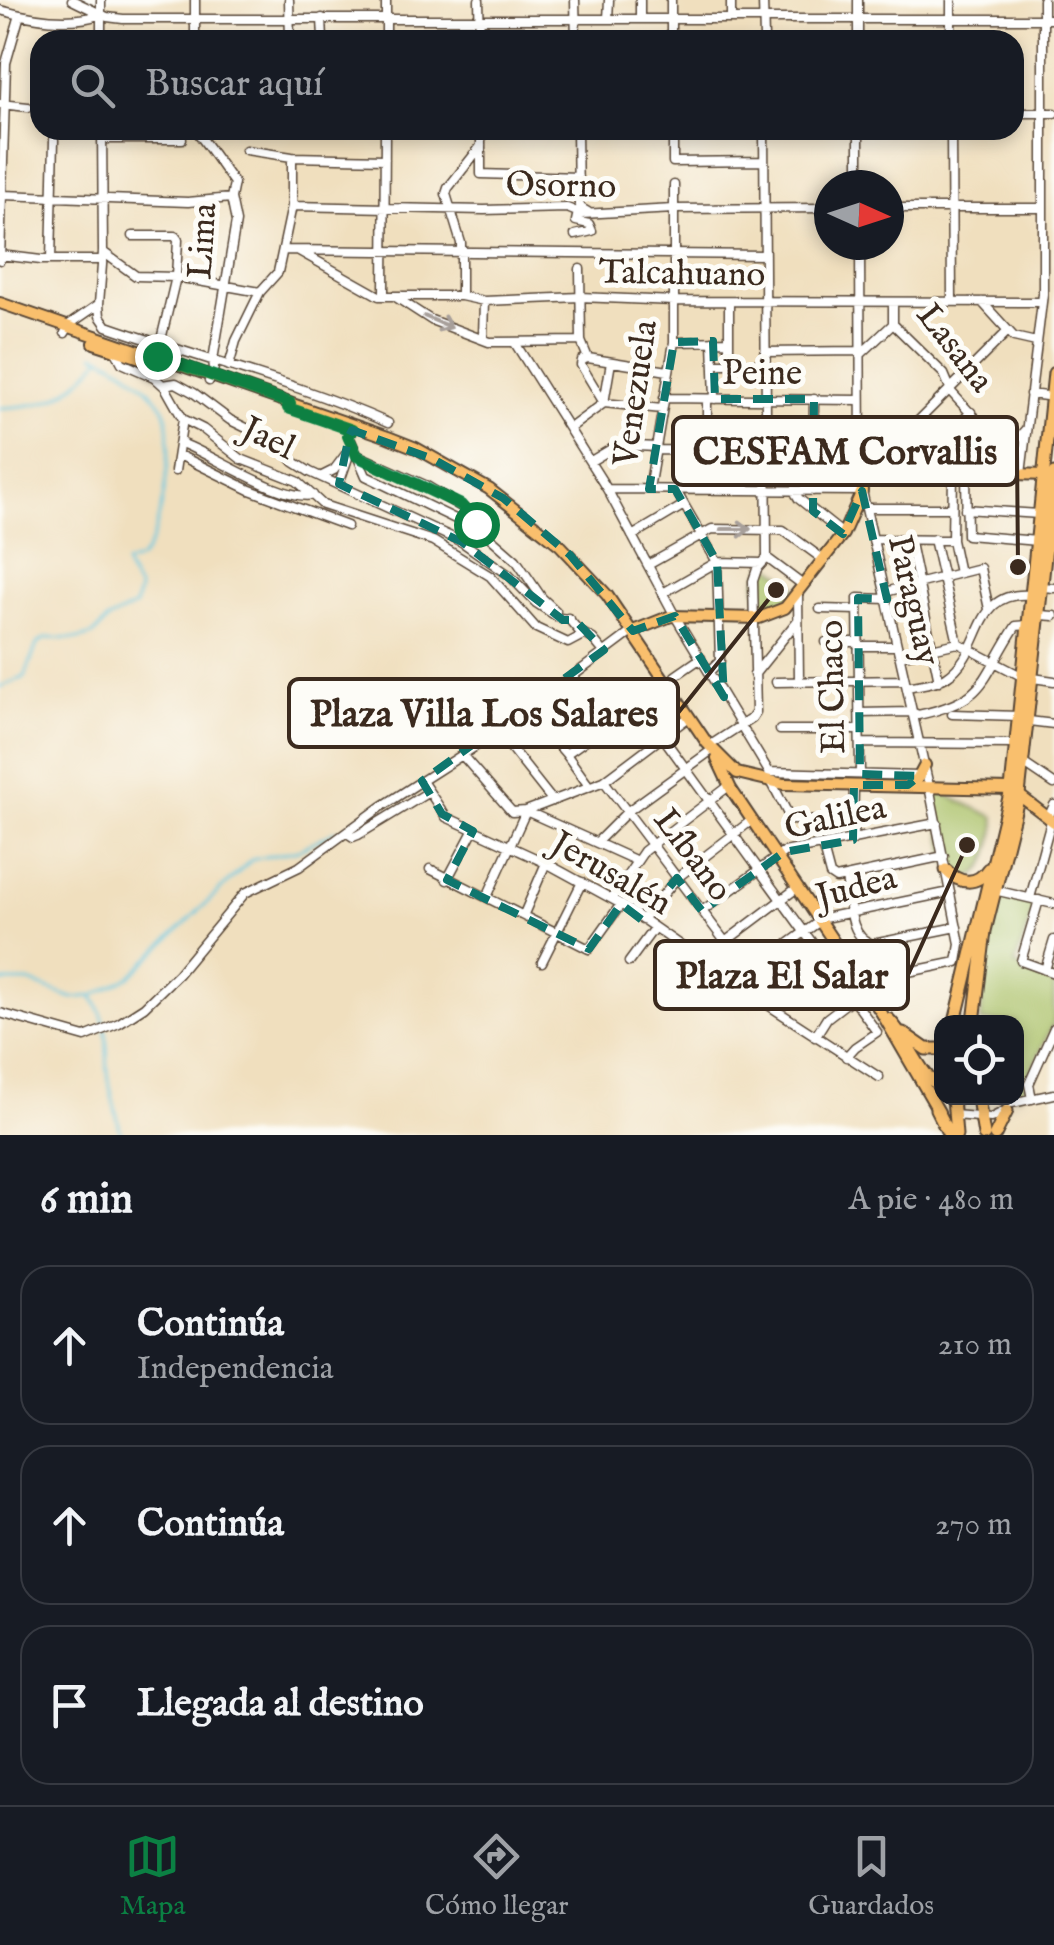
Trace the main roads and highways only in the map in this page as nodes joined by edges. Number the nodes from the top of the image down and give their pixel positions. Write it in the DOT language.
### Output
graph roads {
  1 [pos="0,306"];
  2 [pos="67,330"];
  3 [pos="216,369"];
  4 [pos="1050,372"];
  5 [pos="289,405"];
  6 [pos="434,458"];
  7 [pos="1051,475"];
  8 [pos="1052,506"];
  9 [pos="1046,536"];
  10 [pos="1050,562"];
  11 [pos="1040,590"];
  12 [pos="633,631"];
  13 [pos="1028,678"];
  14 [pos="1024,719"];
  15 [pos="712,750"];
  16 [pos="925,765"];
  17 [pos="908,785"];
  18 [pos="1014,792"];
  19 [pos="1051,820"];
  20 [pos="990,865"];
  21 [pos="982,901"];
  22 [pos="881,1012"];
  23 [pos="957,1015"];
  24 [pos="975,1015"];
  25 [pos="903,1033"];
  26 [pos="934,1050"];
  27 [pos="934,1083"];
  28 [pos="953,1105"];
  29 [pos="979,1105"];
  30 [pos="1009,1107"];
  31 [pos="936,1109"];
  32 [pos="954,1115"];
  33 [pos="952,1135"];
  34 [pos="984,1135"];
  35 [pos="994,1135"];
  1 -- 2 [label="main road"];
  2 -- 3 [label="main road"];
  2 -- 3 [label="main road"];
  3 -- 5 [label="main road"];
  4 -- 7 [label="highway"];
  5 -- 6 [label="main road"];
  5 -- 6 [label="main road"];
  6 -- 12 [label="main road"];
  7 -- 8 [label="highway"];
  7 -- 9 [label="highway"];
  7 -- 12 [label="main road, Paraguay"];
  8 -- 9 [label="highway"];
  9 -- 10 [label="highway"];
  9 -- 11 [label="highway"];
  10 -- 11 [label="highway"];
  11 -- 13 [label="highway"];
  11 -- 13 [label="highway"];
  12 -- 15 [label="main road"];
  13 -- 14 [label="highway"];
  14 -- 18 [label="highway"];
  14 -- 18 [label="highway"];
  15 -- 17 [label="main road"];
  15 -- 22 [label="main road"];
  16 -- 17 [label="main road"];
  17 -- 18 [label="main road"];
  18 -- 19 [label="main road"];
  18 -- 20 [label="highway"];
  18 -- 24 [label="highway"];
  20 -- 21 [label="highway"];
  20 -- 21 [label="highway"];
  21 -- 23 [label="highway"];
  22 -- 25 [label="main road"];
  22 -- 31 [label="main road"];
  25 -- 26 [label="highway"];
  25 -- 27 [label="main road"];
  28 -- 32 [label="highway"];
  29 -- 34 [label="highway"];
  30 -- 35 [label="highway"];
  31 -- 32 [label="main road"];
  31 -- 33 [label="highway"];
  32 -- 33 [label="highway"];
}
